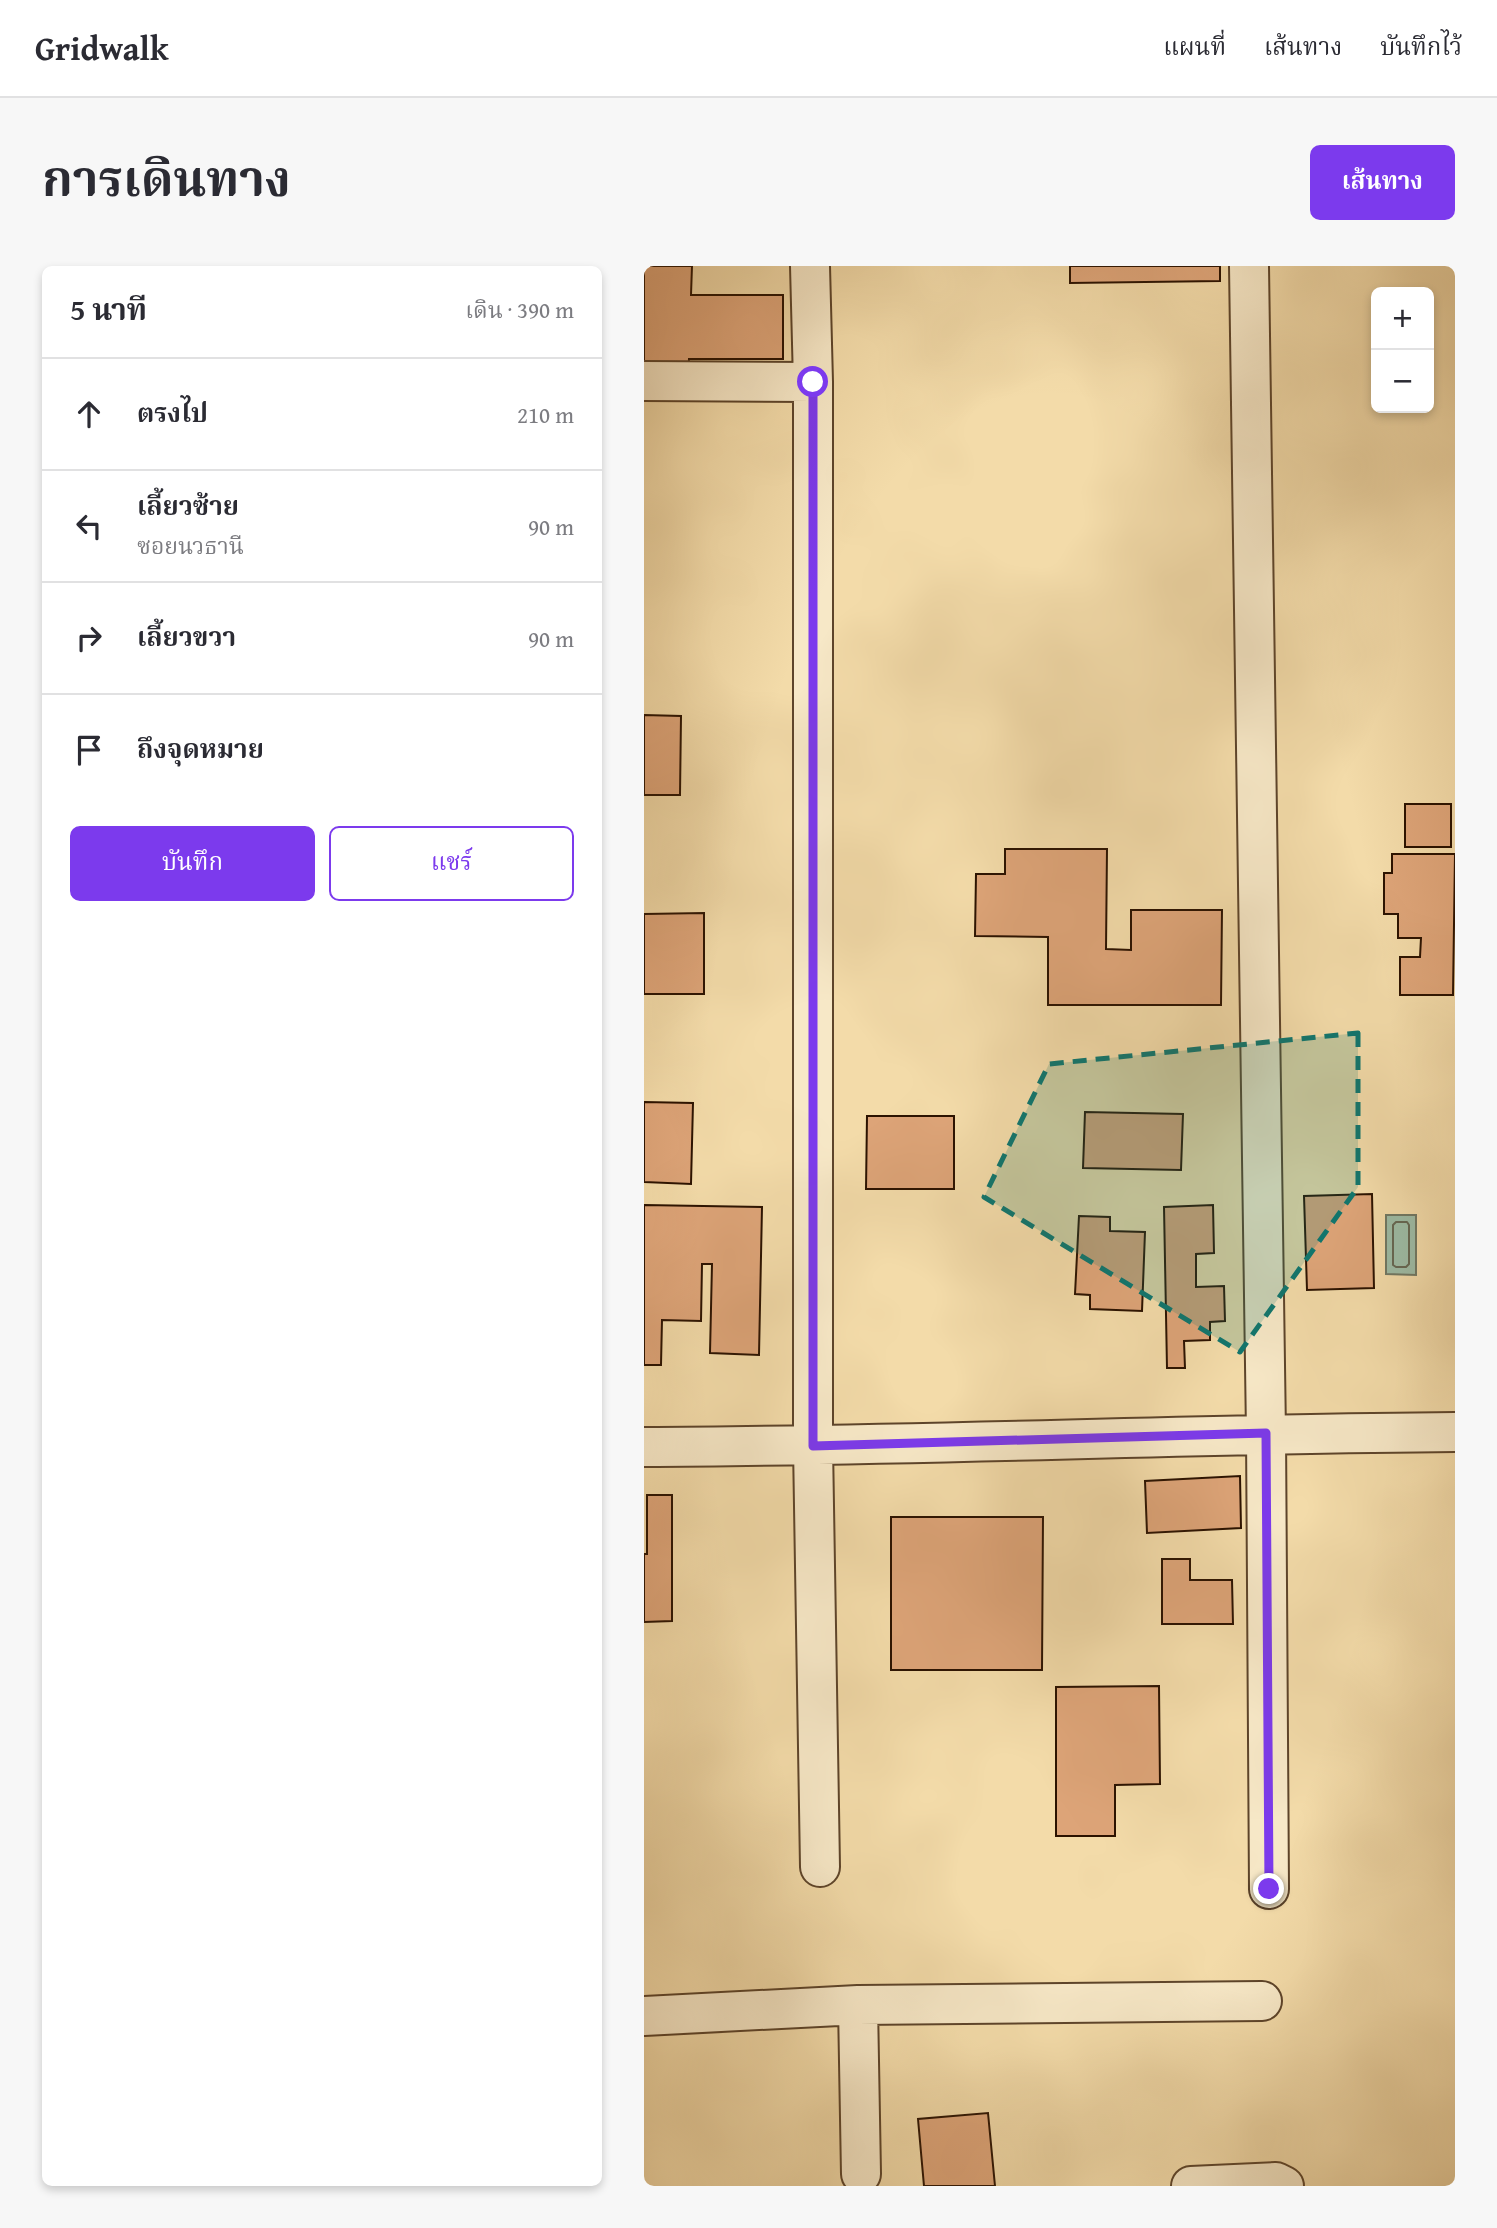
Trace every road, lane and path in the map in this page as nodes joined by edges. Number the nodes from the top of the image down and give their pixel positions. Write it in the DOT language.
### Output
graph roads {
  1 [pos="810,266"];
  2 [pos="1248,266"];
  3 [pos="644,380"];
  4 [pos="813,382"];
  5 [pos="1455,1432"];
  6 [pos="1266,1433"];
  7 [pos="813,1446"];
  8 [pos="644,1447"];
  9 [pos="820,1867"];
  10 [pos="1269,1889"];
  11 [pos="1262,2001"];
  12 [pos="858,2004"];
  13 [pos="644,2016"];
  14 [pos="861,2174"];
  15 [pos="1191,2186"];
  16 [pos="1284,2186"];
  1 -- 4 [label="street"];
  2 -- 6 [label="street"];
  3 -- 4 [label="street"];
  4 -- 7 [label="street"];
  5 -- 6 [label="street"];
  6 -- 7 [label="street"];
  6 -- 10 [label="street"];
  7 -- 8 [label="street"];
  7 -- 9 [label="street"];
  11 -- 12 [label="street"];
  12 -- 13 [label="street"];
  12 -- 14 [label="street"];
  15 -- 16 [label="street"];
}
